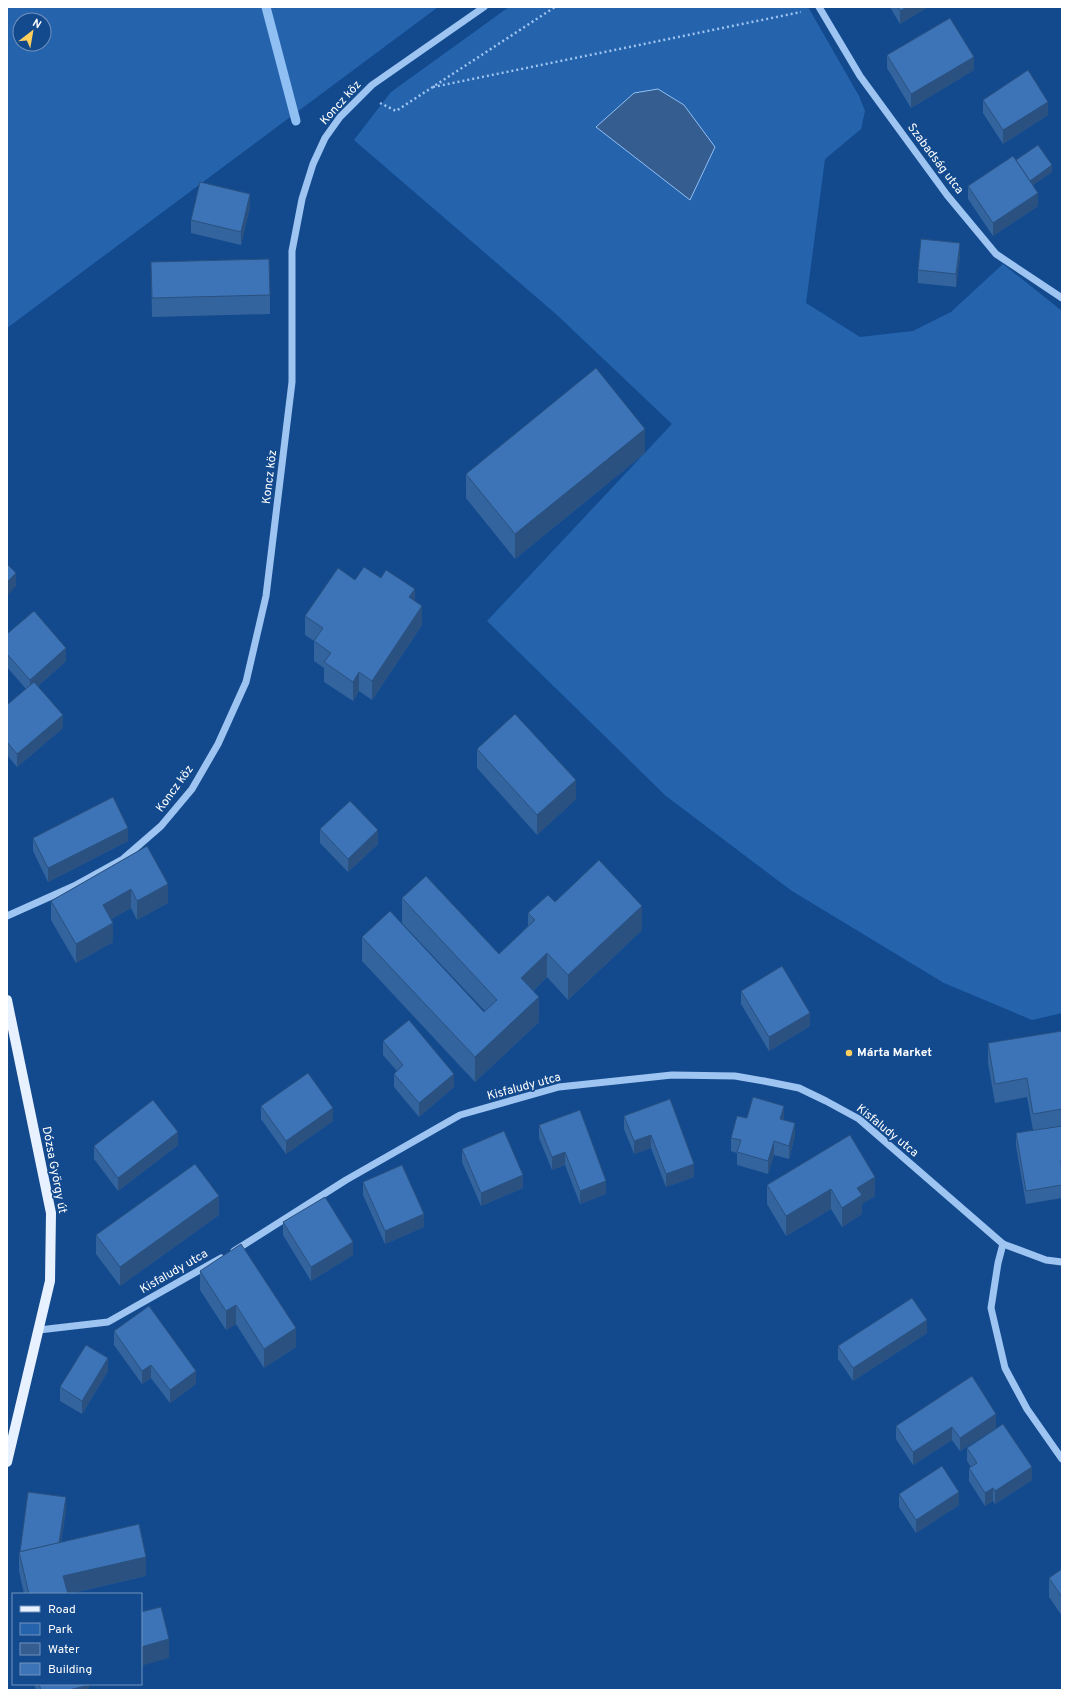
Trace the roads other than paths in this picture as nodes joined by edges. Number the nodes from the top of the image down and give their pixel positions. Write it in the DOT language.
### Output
graph roads {
  1 [pos="484,7"];
  2 [pos="819,8"];
  3 [pos="1062,298"];
  4 [pos="7,916"];
  5 [pos="7,1000"];
  6 [pos="1003,1244"];
  7 [pos="1062,1262"];
  8 [pos="39,1330"];
  9 [pos="1062,1459"];
  10 [pos="7,1462"];
  1 -- 4 [label="street, Koncz köz"];
  2 -- 3 [label="street, Szabadság utca"];
  5 -- 8 [label="main road, Dózsa György út"];
  6 -- 7 [label="street, Kisfaludy utca"];
  6 -- 8 [label="street, Kisfaludy utca"];
  6 -- 9 [label="street"];
  8 -- 10 [label="main road, Dózsa György út"];
}
